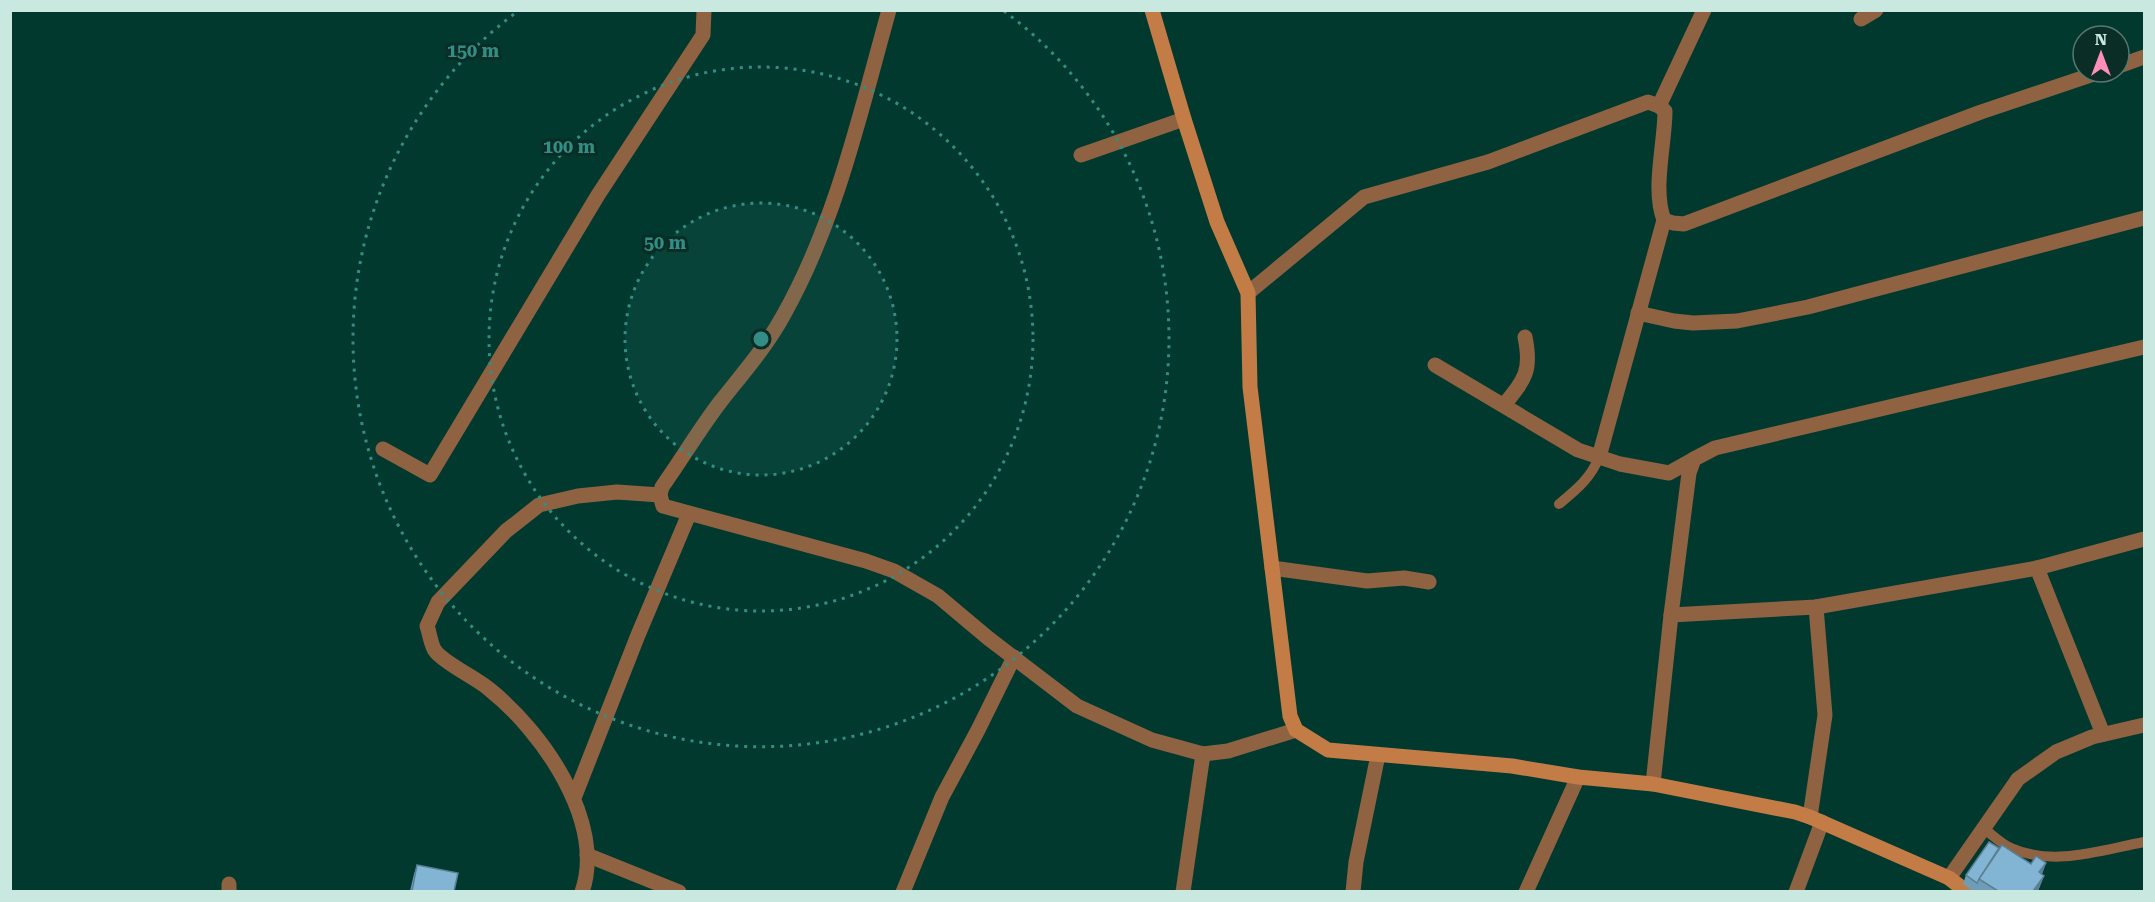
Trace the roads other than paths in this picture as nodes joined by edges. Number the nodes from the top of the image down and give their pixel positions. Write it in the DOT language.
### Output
graph roads {
  1 [pos="704,10"];
  2 [pos="889,10"];
  3 [pos="1152,10"];
  4 [pos="1704,10"];
  5 [pos="1876,10"];
  6 [pos="1861,19"];
  7 [pos="2071,82"];
  8 [pos="1659,106"];
  9 [pos="1184,119"];
  10 [pos="1081,154"];
  11 [pos="2145,218"];
  12 [pos="1664,220"];
  13 [pos="1248,293"];
  14 [pos="1638,313"];
  15 [pos="1525,337"];
  16 [pos="2145,347"];
  17 [pos="1435,365"];
  18 [pos="1504,405"];
  19 [pos="383,449"];
  20 [pos="1599,457"];
  21 [pos="1695,459"];
  22 [pos="660,495"];
  23 [pos="1559,504"];
  24 [pos="689,514"];
  25 [pos="2145,539"];
  26 [pos="1272,568"];
  27 [pos="2037,568"];
  28 [pos="1429,582"];
  29 [pos="1816,607"];
  30 [pos="1671,615"];
  31 [pos="1014,657"];
  32 [pos="2145,725"];
  33 [pos="1296,730"];
  34 [pos="2103,734"];
  35 [pos="1203,754"];
  36 [pos="1378,754"];
  37 [pos="1578,777"];
  38 [pos="1653,784"];
  39 [pos="574,798"];
  40 [pos="1816,820"];
  41 [pos="1984,829"];
  42 [pos="2145,842"];
  43 [pos="587,855"];
  44 [pos="1949,878"];
  45 [pos="582,891"];
  46 [pos="679,891"];
  47 [pos="903,891"];
  48 [pos="1183,891"];
  49 [pos="1353,891"];
  50 [pos="1526,891"];
  51 [pos="1796,891"];
  52 [pos="1967,891"];
  1 -- 19 [label="street"];
  2 -- 22 [label="street"];
  3 -- 9 [label="street"];
  4 -- 8 [label="street"];
  5 -- 6 [label="street"];
  7 -- 12 [label="street"];
  8 -- 12 [label="street"];
  8 -- 13 [label="street"];
  9 -- 10 [label="street"];
  9 -- 13 [label="street"];
  11 -- 14 [label="street"];
  12 -- 14 [label="street"];
  13 -- 26 [label="street"];
  14 -- 20 [label="street"];
  15 -- 18 [label="street"];
  16 -- 21 [label="street"];
  17 -- 18 [label="street"];
  18 -- 20 [label="street"];
  20 -- 21 [label="street"];
  20 -- 23 [label="lane"];
  21 -- 30 [label="street"];
  22 -- 24 [label="street"];
  22 -- 39 [label="street"];
  24 -- 31 [label="street"];
  24 -- 39 [label="street"];
  25 -- 27 [label="street"];
  26 -- 28 [label="street"];
  26 -- 33 [label="street"];
  27 -- 29 [label="street"];
  27 -- 34 [label="street"];
  29 -- 30 [label="street"];
  29 -- 40 [label="street"];
  30 -- 38 [label="street"];
  31 -- 35 [label="street"];
  31 -- 47 [label="street"];
  32 -- 34 [label="street"];
  33 -- 35 [label="street"];
  33 -- 36 [label="street"];
  34 -- 41 [label="street"];
  35 -- 48 [label="street"];
  36 -- 37 [label="street"];
  36 -- 49 [label="street"];
  37 -- 38 [label="street"];
  37 -- 50 [label="street"];
  38 -- 40 [label="street"];
  39 -- 43 [label="street"];
  40 -- 44 [label="street"];
  40 -- 51 [label="street"];
  41 -- 42 [label="lane"];
  41 -- 44 [label="street"];
  43 -- 45 [label="street"];
  43 -- 46 [label="street"];
  44 -- 52 [label="street"];
}
